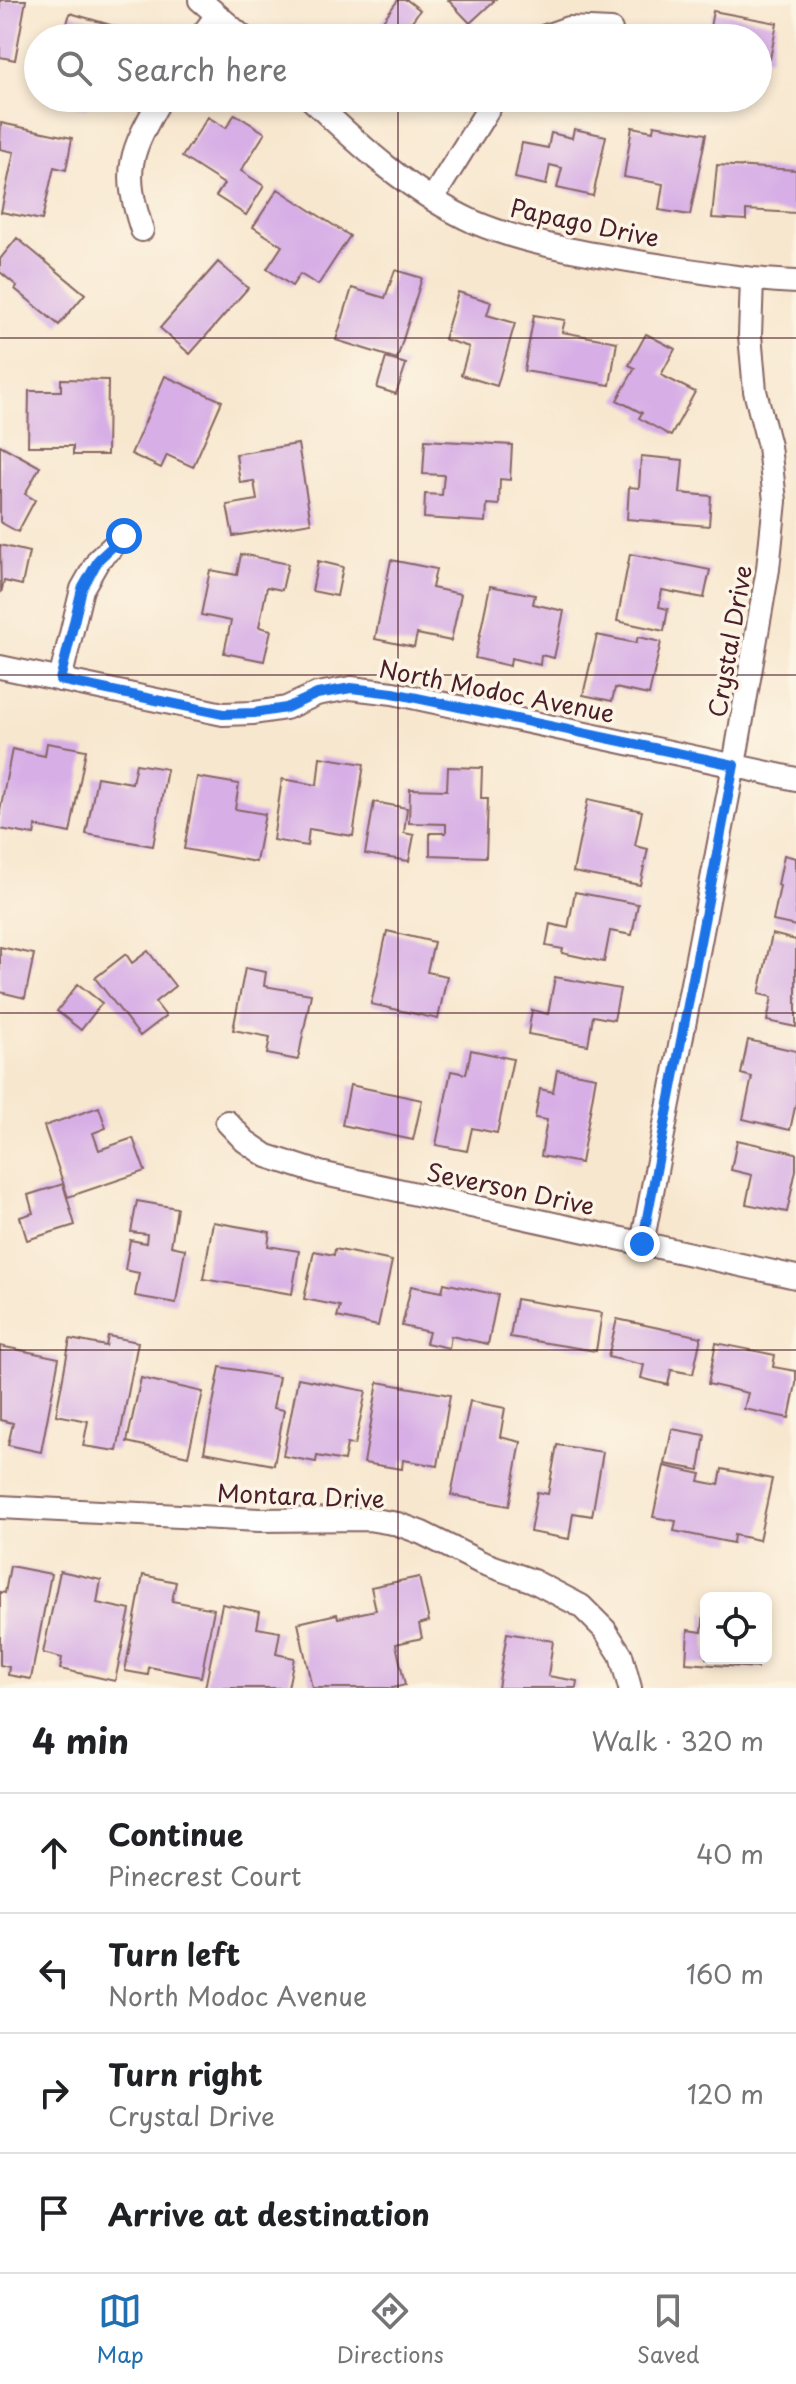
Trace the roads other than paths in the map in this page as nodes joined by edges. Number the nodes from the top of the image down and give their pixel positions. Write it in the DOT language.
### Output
graph roads {
  1 [pos="200,0"];
  2 [pos="217,15"];
  3 [pos="210,24"];
  4 [pos="228,24"];
  5 [pos="153,112"];
  6 [pos="325,112"];
  7 [pos="486,112"];
  8 [pos="432,199"];
  9 [pos="142,230"];
  10 [pos="752,280"];
  11 [pos="796,282"];
  12 [pos="124,536"];
  13 [pos="0,667"];
  14 [pos="60,680"];
  15 [pos="734,765"];
  16 [pos="796,779"];
  17 [pos="227,1122"];
  18 [pos="642,1244"];
  19 [pos="796,1277"];
  20 [pos="0,1507"];
  21 [pos="630,1688"];
  1 -- 2 [label="street"];
  2 -- 3 [label="street"];
  2 -- 4 [label="street"];
  5 -- 9 [label="street"];
  6 -- 8 [label="street, Papago Drive"];
  7 -- 8 [label="street"];
  8 -- 10 [label="street, Papago Drive"];
  10 -- 11 [label="street, Papago Drive"];
  10 -- 15 [label="street, Crystal Drive"];
  12 -- 14 [label="street"];
  13 -- 14 [label="street, North Modoc Avenue"];
  14 -- 15 [label="street, North Modoc Avenue"];
  15 -- 16 [label="street, North Modoc Avenue"];
  15 -- 18 [label="street, Crystal Drive"];
  17 -- 18 [label="street, Severson Drive"];
  18 -- 19 [label="street, Severson Drive"];
  20 -- 21 [label="street, Montara Drive"];
}
